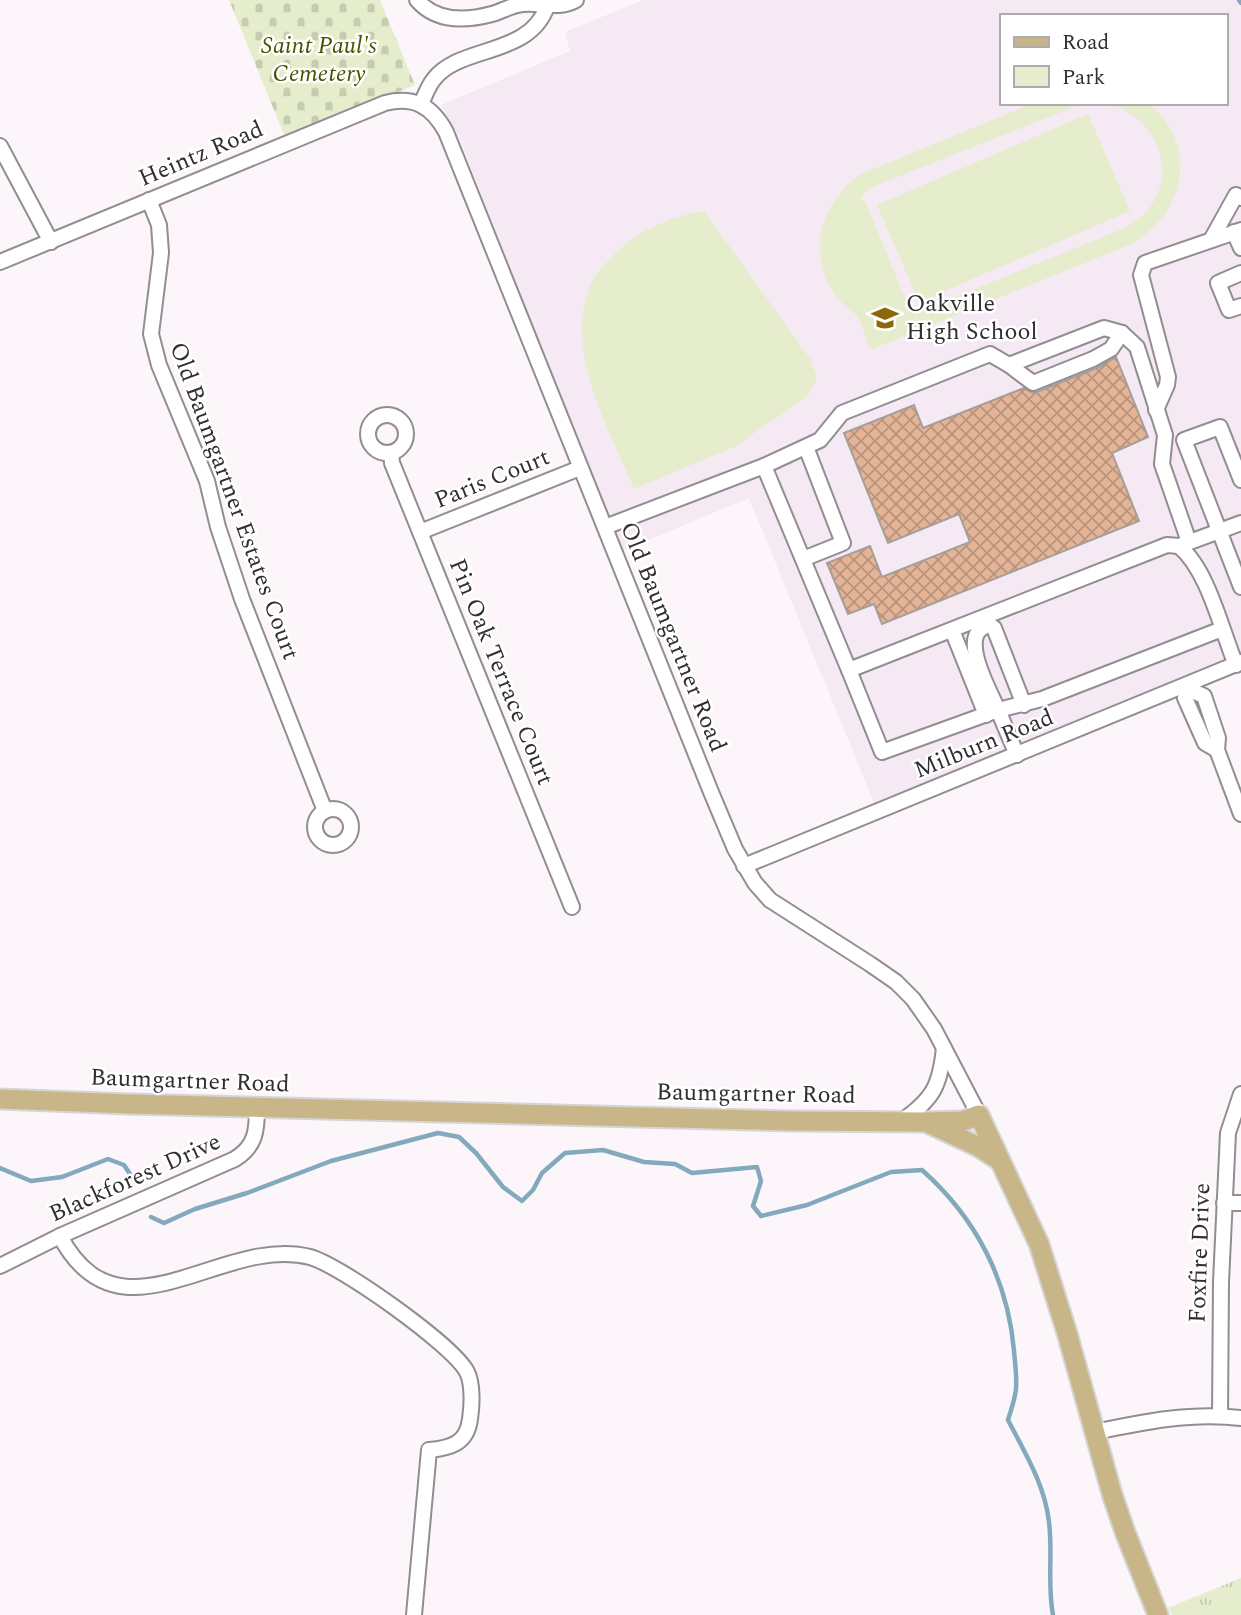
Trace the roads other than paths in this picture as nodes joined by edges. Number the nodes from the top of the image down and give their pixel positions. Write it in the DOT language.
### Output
graph roads {
  1 [pos="417,0"];
  2 [pos="576,0"];
  3 [pos="526,2"];
  4 [pos="547,6"];
  5 [pos="421,104"];
  6 [pos="0,146"];
  7 [pos="1241,198"];
  8 [pos="149,200"];
  9 [pos="1238,231"];
  10 [pos="1211,240"];
  11 [pos="51,242"];
  12 [pos="1241,248"];
  13 [pos="0,262"];
  14 [pos="1241,273"];
  15 [pos="1241,306"];
  16 [pos="1122,333"];
  17 [pos="1009,365"];
  18 [pos="1156,410"];
  19 [pos="806,447"];
  20 [pos="391,453"];
  21 [pos="764,466"];
  22 [pos="580,468"];
  23 [pos="1241,480"];
  24 [pos="1241,523"];
  25 [pos="605,527"];
  26 [pos="420,532"];
  27 [pos="1220,532"];
  28 [pos="1184,544"];
  29 [pos="803,559"];
  30 [pos="1241,587"];
  31 [pos="1222,629"];
  32 [pos="952,630"];
  33 [pos="1238,664"];
  34 [pos="849,670"];
  35 [pos="1189,687"];
  36 [pos="1024,705"];
  37 [pos="992,713"];
  38 [pos="1017,755"];
  39 [pos="325,811"];
  40 [pos="1241,814"];
  41 [pos="744,866"];
  42 [pos="572,907"];
  43 [pos="944,1047"];
  44 [pos="1241,1094"];
  45 [pos="0,1099"];
  46 [pos="257,1107"];
  47 [pos="979,1115"];
  48 [pos="902,1122"];
  49 [pos="926,1122"];
  50 [pos="1001,1161"];
  51 [pos="1224,1203"];
  52 [pos="1241,1203"];
  53 [pos="60,1236"];
  54 [pos="0,1266"];
  55 [pos="1220,1416"];
  56 [pos="1241,1418"];
  57 [pos="1095,1432"];
  58 [pos="414,1615"];
  59 [pos="1157,1615"];
  1 -- 3 [label="street"];
  2 -- 4 [label="street"];
  3 -- 4 [label="street"];
  4 -- 5 [label="street"];
  5 -- 8 [label="street, Heintz Road"];
  5 -- 22 [label="street, Old Baumgartner Road"];
  6 -- 11 [label="street"];
  7 -- 10 [label="street"];
  8 -- 11 [label="street, Heintz Road"];
  8 -- 39 [label="street, Old Baumgartner Estates Court"];
  9 -- 10 [label="street"];
  9 -- 12 [label="street"];
  10 -- 18 [label="street"];
  11 -- 13 [label="street, Heintz Road"];
  14 -- 15 [label="street"];
  16 -- 17 [label="street"];
  16 -- 17 [label="street"];
  16 -- 18 [label="street"];
  17 -- 19 [label="street"];
  18 -- 28 [label="street"];
  19 -- 21 [label="street"];
  19 -- 29 [label="street"];
  20 -- 26 [label="street, Pin Oak Terrace Court"];
  21 -- 25 [label="street"];
  21 -- 29 [label="street"];
  22 -- 25 [label="street, Old Baumgartner Road"];
  22 -- 26 [label="street, Paris Court"];
  23 -- 27 [label="street"];
  24 -- 27 [label="street"];
  25 -- 41 [label="street, Old Baumgartner Road"];
  26 -- 42 [label="street, Pin Oak Terrace Court"];
  27 -- 28 [label="street"];
  27 -- 30 [label="street"];
  28 -- 31 [label="street"];
  28 -- 32 [label="street"];
  29 -- 34 [label="street"];
  31 -- 33 [label="street"];
  31 -- 36 [label="street"];
  32 -- 34 [label="street"];
  32 -- 37 [label="street"];
  33 -- 35 [label="street, Milburn Road"];
  34 -- 37 [label="street"];
  35 -- 38 [label="street, Milburn Road"];
  35 -- 40 [label="street"];
  36 -- 37 [label="street"];
  36 -- 37 [label="street"];
  37 -- 38 [label="street"];
  38 -- 41 [label="street, Milburn Road"];
  41 -- 43 [label="street, Old Baumgartner Road"];
  43 -- 47 [label="street, Old Baumgartner Road"];
  43 -- 48 [label="street"];
  44 -- 51 [label="street, Foxfire Drive"];
  45 -- 46 [label="main road, Baumgartner Road"];
  46 -- 48 [label="main road, Baumgartner Road"];
  46 -- 53 [label="street, Blackforest Drive"];
  47 -- 49 [label="main road, Baumgartner Road"];
  47 -- 50 [label="main road"];
  48 -- 49 [label="main road, Baumgartner Road"];
  49 -- 50 [label="main road"];
  50 -- 57 [label="main road"];
  51 -- 52 [label="street"];
  51 -- 55 [label="street, Foxfire Drive"];
  53 -- 54 [label="street, Blackforest Drive"];
  53 -- 58 [label="street"];
  55 -- 56 [label="street"];
  55 -- 57 [label="street"];
  57 -- 59 [label="main road"];
}
